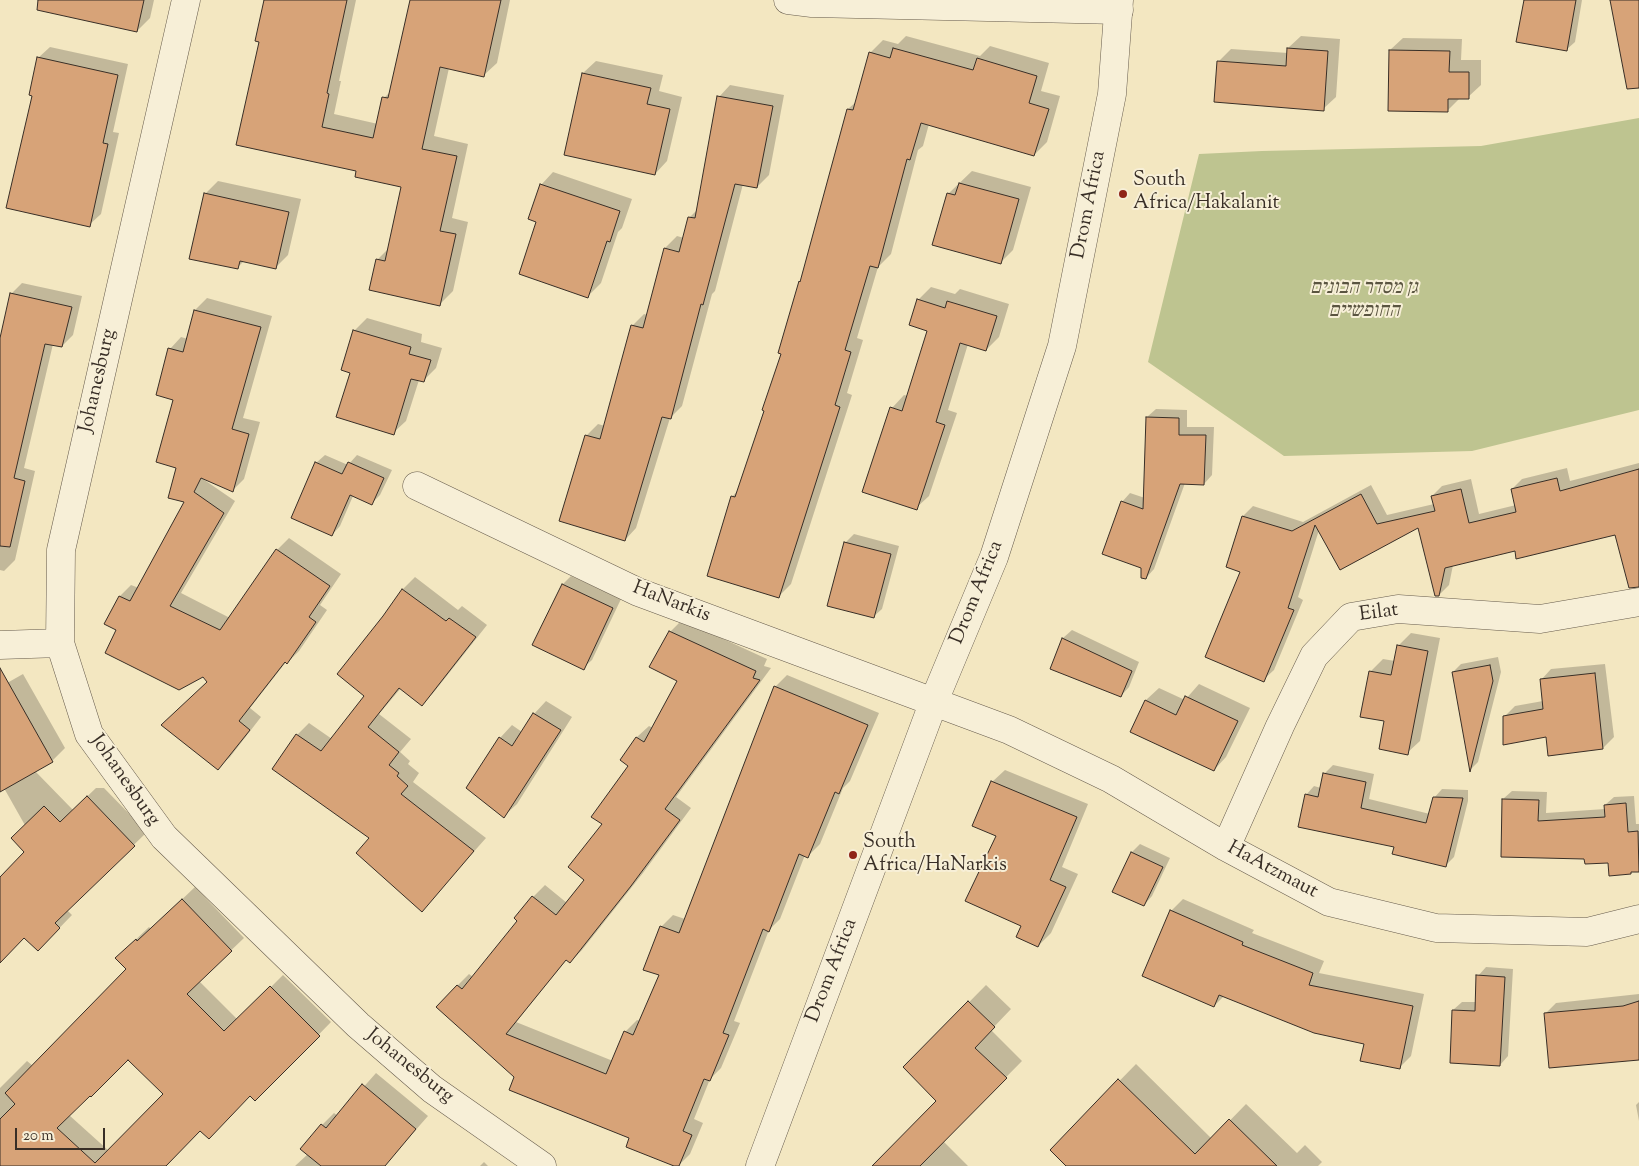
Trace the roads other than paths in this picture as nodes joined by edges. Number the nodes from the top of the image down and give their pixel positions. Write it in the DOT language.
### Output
graph roads {
  1 [pos="186,0"];
  2 [pos="788,0"];
  3 [pos="1119,5"];
  4 [pos="417,486"];
  5 [pos="1639,602"];
  6 [pos="60,643"];
  7 [pos="0,645"];
  8 [pos="934,701"];
  9 [pos="1226,847"];
  10 [pos="1639,919"];
  11 [pos="542,1166"];
  12 [pos="760,1166"];
  1 -- 6 [label="street, Johanesburg"];
  2 -- 3 [label="street"];
  3 -- 8 [label="street, Drom Africa"];
  4 -- 8 [label="street, HaNarkis"];
  5 -- 9 [label="street, Eilat"];
  6 -- 7 [label="street"];
  6 -- 11 [label="street, Johanesburg"];
  8 -- 9 [label="street, HaAtzmaut"];
  8 -- 12 [label="street, Drom Africa"];
  9 -- 10 [label="street, HaAtzmaut"];
}
